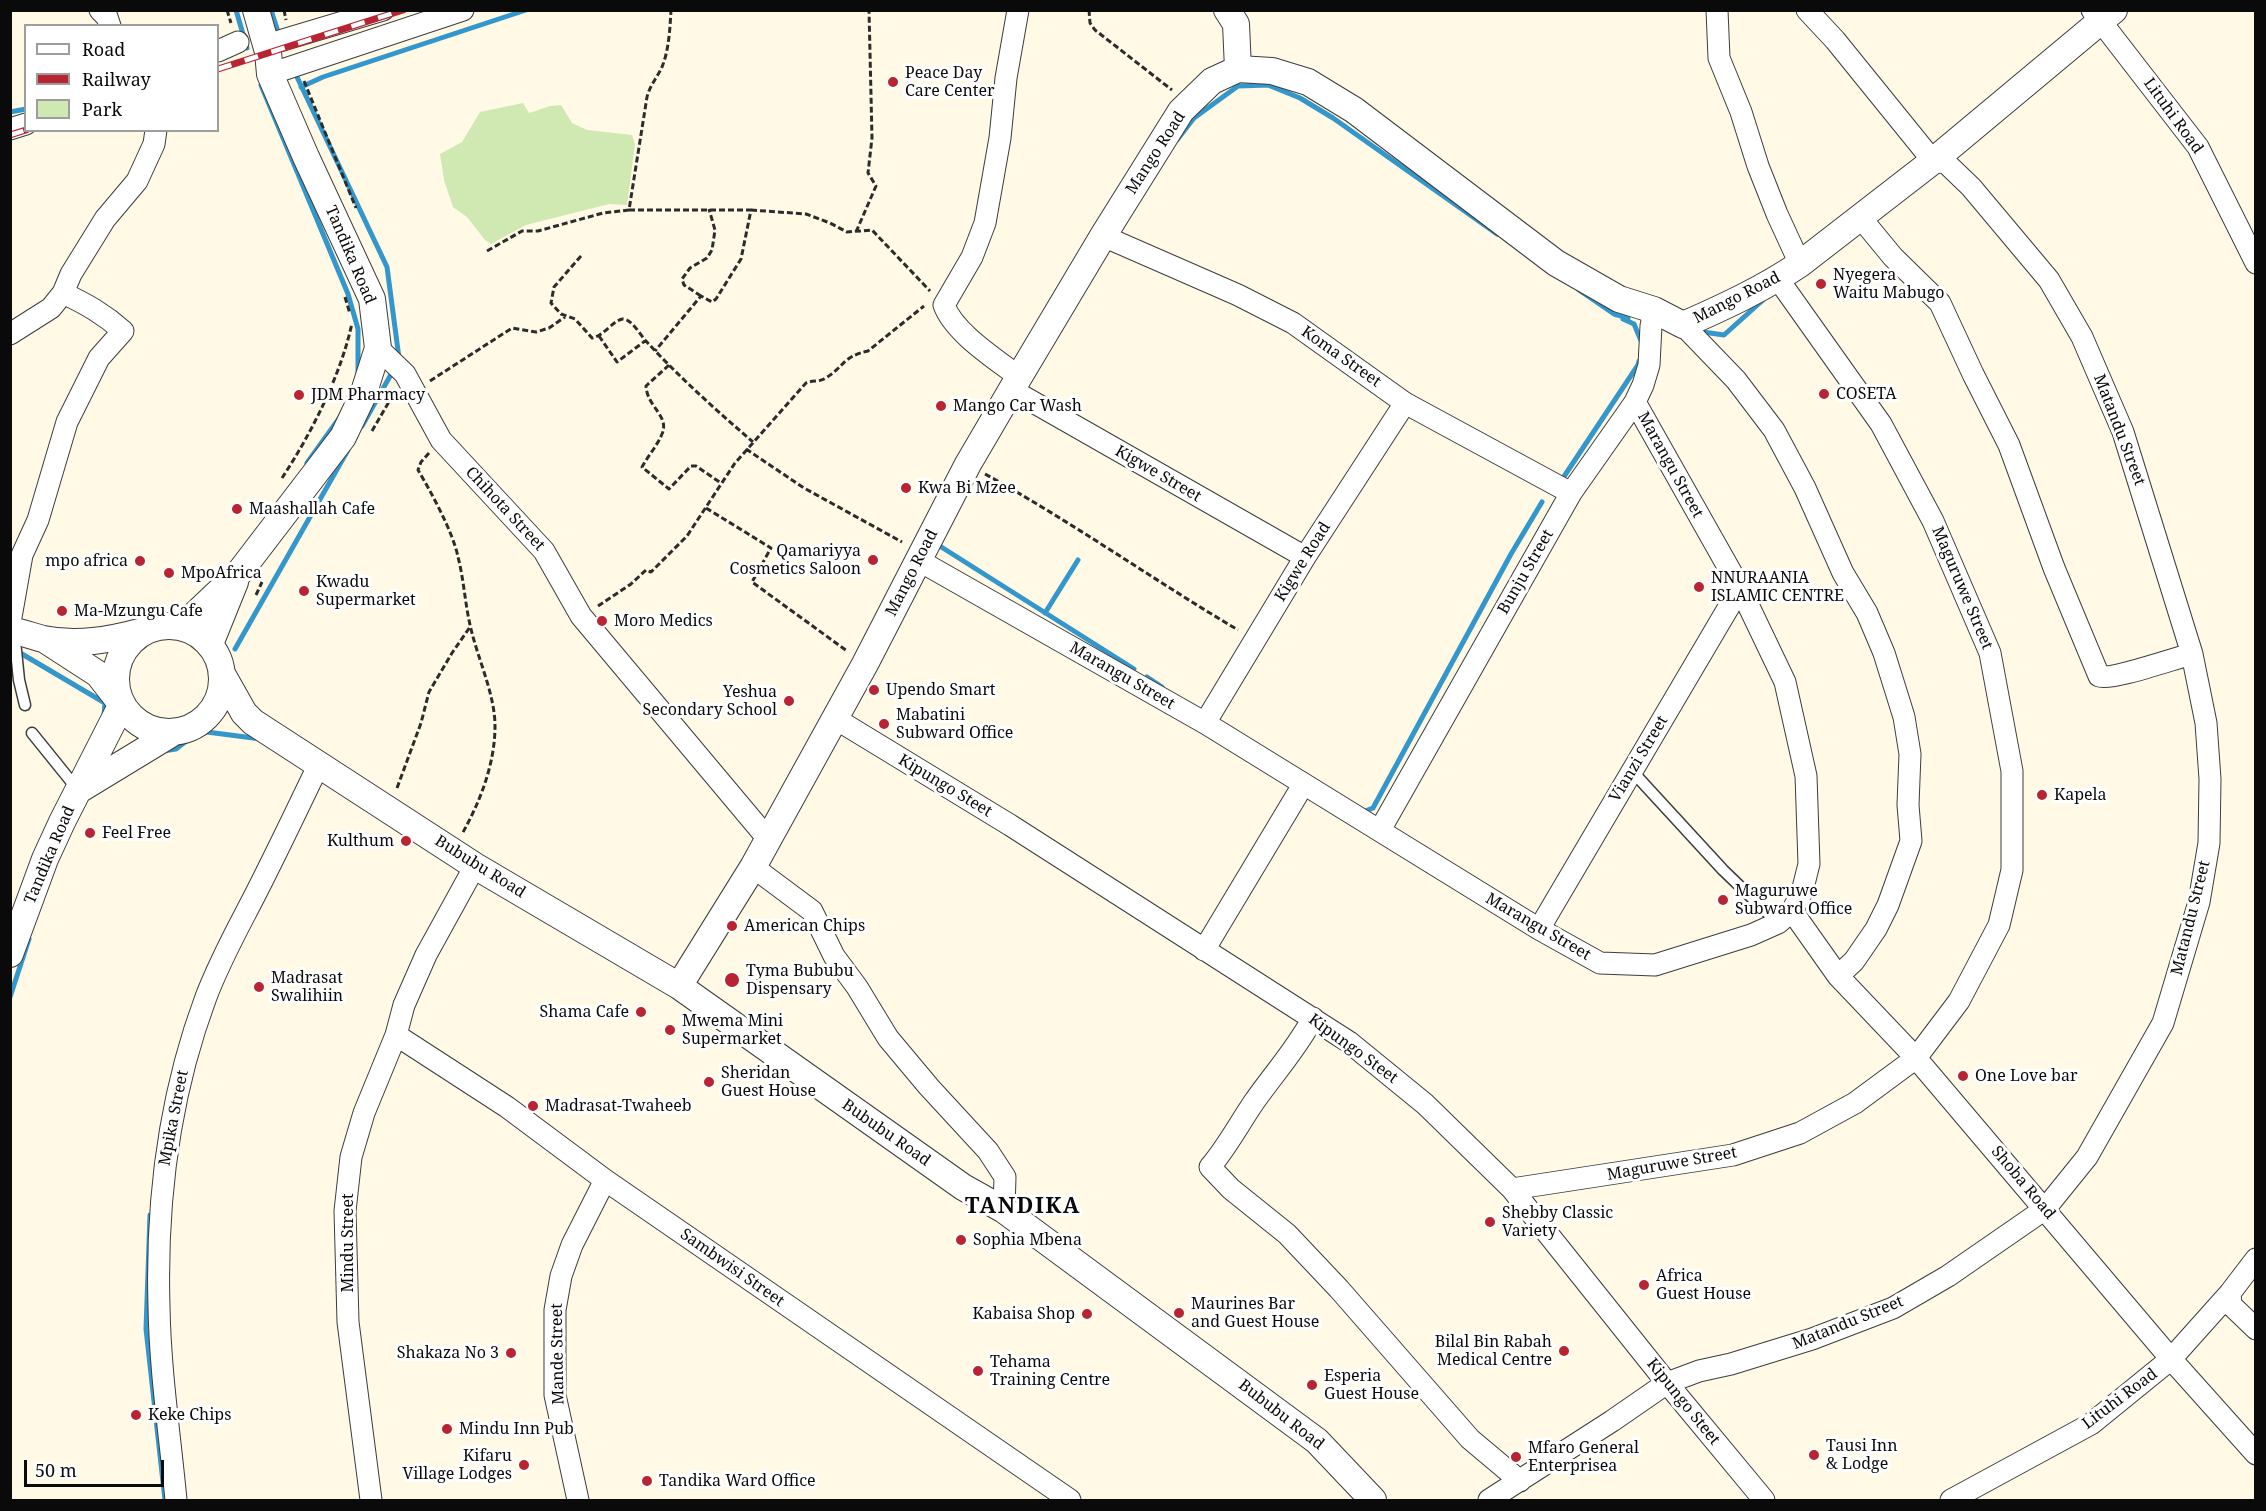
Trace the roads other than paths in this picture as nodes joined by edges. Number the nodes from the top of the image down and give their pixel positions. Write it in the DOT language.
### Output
graph roads {
  1 [pos="100,10"];
  2 [pos="256,10"];
  3 [pos="383,10"];
  4 [pos="463,10"];
  5 [pos="1018,10"];
  6 [pos="1227,10"];
  7 [pos="1716,10"];
  8 [pos="1807,10"];
  9 [pos="2102,14"];
  10 [pos="109,24"];
  11 [pos="238,42"];
  12 [pos="278,42"];
  13 [pos="219,51"];
  14 [pos="1238,69"];
  15 [pos="270,74"];
  16 [pos="156,132"];
  17 [pos="1933,161"];
  18 [pos="1858,219"];
  19 [pos="1103,236"];
  20 [pos="2256,263"];
  21 [pos="1800,264"];
  22 [pos="1778,279"];
  23 [pos="63,293"];
  24 [pos="1654,310"];
  25 [pos="1683,325"];
  26 [pos="10,334"];
  27 [pos="378,348"];
  28 [pos="1016,384"];
  29 [pos="1635,402"];
  30 [pos="1405,403"];
  31 [pos="1571,493"];
  32 [pos="921,556"];
  33 [pos="1305,557"];
  34 [pos="239,573"];
  35 [pos="1740,588"];
  36 [pos="11,627"];
  37 [pos="182,627"];
  38 [pos="146,630"];
  39 [pos="44,639"];
  40 [pos="210,644"];
  41 [pos="2192,654"];
  42 [pos="222,674"];
  43 [pos="120,703"];
  44 [pos="25,705"];
  45 [pos="836,719"];
  46 [pos="253,722"];
  47 [pos="1205,723"];
  48 [pos="182,731"];
  49 [pos="32,733"];
  50 [pos="319,764"];
  51 [pos="1632,771"];
  52 [pos="1303,785"];
  53 [pos="79,790"];
  54 [pos="1380,830"];
  55 [pos="768,839"];
  56 [pos="475,866"];
  57 [pos="753,867"];
  58 [pos="1785,917"];
  59 [pos="1539,929"];
  60 [pos="1204,950"];
  61 [pos="10,954"];
  62 [pos="1838,976"];
  63 [pos="679,986"];
  64 [pos="1312,1018"];
  65 [pos="396,1035"];
  66 [pos="1916,1058"];
  67 [pos="605,1180"];
  68 [pos="1512,1189"];
  69 [pos="2045,1209"];
  70 [pos="1004,1210"];
  71 [pos="2256,1259"];
  72 [pos="2230,1293"];
  73 [pos="2256,1329"];
  74 [pos="2171,1359"];
  75 [pos="1667,1383"];
  76 [pos="2256,1454"];
  77 [pos="1520,1481"];
  78 [pos="176,1500"];
  79 [pos="371,1500"];
  80 [pos="578,1500"];
  81 [pos="1070,1500"];
  82 [pos="1373,1500"];
  83 [pos="1489,1500"];
  84 [pos="1764,1500"];
  85 [pos="1951,1500"];
  1 -- 10 [label="street"];
  2 -- 12 [label="street, Tandika Road"];
  3 -- 12 [label="street"];
  4 -- 15 [label="street"];
  5 -- 28 [label="street, Kigwe Street"];
  6 -- 14 [label="street"];
  7 -- 21 [label="street"];
  8 -- 17 [label="street, Matandu Street"];
  9 -- 17 [label="street, Mango Road"];
  9 -- 20 [label="street, Lituhi Road"];
  11 -- 13 [label="street"];
  12 -- 15 [label="street, Tandika Road"];
  14 -- 19 [label="street, Mango Road"];
  14 -- 24 [label="street, Mango Road"];
  15 -- 27 [label="street, Tandika Road"];
  16 -- 23 [label="street"];
  17 -- 18 [label="street, Mango Road"];
  17 -- 41 [label="street, Matandu Street"];
  18 -- 21 [label="street, Mango Road"];
  18 -- 41 [label="street"];
  19 -- 28 [label="street, Mango Road"];
  19 -- 30 [label="street, Koma Street"];
  21 -- 22 [label="street, Mango Road"];
  22 -- 25 [label="street, Mango Road"];
  22 -- 66 [label="street, Maguruwe Street"];
  23 -- 26 [label="street"];
  23 -- 36 [label="street"];
  24 -- 25 [label="street, Mango Road"];
  24 -- 29 [label="street, Bunju Street"];
  25 -- 62 [label="street"];
  27 -- 34 [label="street, Tandika Road"];
  27 -- 55 [label="street, Chihota Street"];
  28 -- 32 [label="street, Mango Road"];
  28 -- 33 [label="street, Kigwe Street"];
  29 -- 31 [label="street, Bunju Street"];
  29 -- 35 [label="street, Marangu Street"];
  30 -- 31 [label="street, Koma Street"];
  30 -- 33 [label="street, Kigwe Road"];
  31 -- 54 [label="street, Bunju Street"];
  32 -- 45 [label="street, Mango Road"];
  32 -- 47 [label="street, Marangu Street"];
  33 -- 47 [label="street, Kigwe Road"];
  34 -- 37 [label="street, Tandika Road"];
  34 -- 40 [label="street"];
  35 -- 51 [label="street, Vianzi Street"];
  35 -- 58 [label="street, Marangu Street"];
  36 -- 39 [label="street"];
  36 -- 44 [label="lane"];
  37 -- 38 [label="street"];
  37 -- 40 [label="street"];
  38 -- 39 [label="street"];
  38 -- 43 [label="street"];
  39 -- 43 [label="street"];
  40 -- 42 [label="street"];
  41 -- 69 [label="street, Matandu Street"];
  42 -- 46 [label="street"];
  42 -- 48 [label="street"];
  43 -- 48 [label="street"];
  43 -- 53 [label="street, Tandika Road"];
  45 -- 55 [label="street, Mango Road"];
  45 -- 60 [label="street, Kipungo Steet"];
  46 -- 48 [label="street"];
  46 -- 50 [label="street, Bububu Road"];
  47 -- 52 [label="street, Marangu Street"];
  48 -- 53 [label="street, Tandika Road"];
  49 -- 53 [label="lane"];
  50 -- 56 [label="street, Bububu Road"];
  50 -- 78 [label="street, Mpika Street"];
  51 -- 58 [label="lane"];
  51 -- 59 [label="street, Vianzi Street"];
  52 -- 54 [label="street, Marangu Street"];
  52 -- 60 [label="street"];
  53 -- 61 [label="street, Tandika Road"];
  54 -- 59 [label="street, Marangu Street"];
  55 -- 57 [label="street, Mango Road"];
  56 -- 63 [label="street, Bububu Road"];
  56 -- 65 [label="street, Mindu Street"];
  57 -- 63 [label="street, Mango Road"];
  57 -- 70 [label="street"];
  58 -- 59 [label="street, Marangu Street"];
  58 -- 62 [label="street, Shoba Road"];
  60 -- 64 [label="street, Kipungo Steet"];
  62 -- 66 [label="street, Shoba Road"];
  63 -- 70 [label="street, Bububu Road"];
  64 -- 68 [label="street, Kipungo Steet"];
  64 -- 77 [label="street"];
  65 -- 67 [label="street, Sambwisi Street"];
  65 -- 79 [label="street, Mindu Street"];
  66 -- 68 [label="street, Maguruwe Street"];
  66 -- 69 [label="street, Shoba Road"];
  67 -- 80 [label="street, Mande Street"];
  67 -- 81 [label="street, Sambwisi Street"];
  68 -- 75 [label="street, Kipungo Steet"];
  69 -- 74 [label="street, Shoba Road"];
  69 -- 75 [label="street, Matandu Street"];
  70 -- 82 [label="street, Bububu Road"];
  71 -- 72 [label="street, Lituhi Road"];
  72 -- 73 [label="street"];
  72 -- 74 [label="street, Lituhi Road"];
  74 -- 76 [label="street, Shoba Road"];
  74 -- 85 [label="street, Lituhi Road"];
  75 -- 77 [label="street, Matandu Street"];
  75 -- 84 [label="street, Kipungo Steet"];
  77 -- 83 [label="street, Matandu Street"];
}
